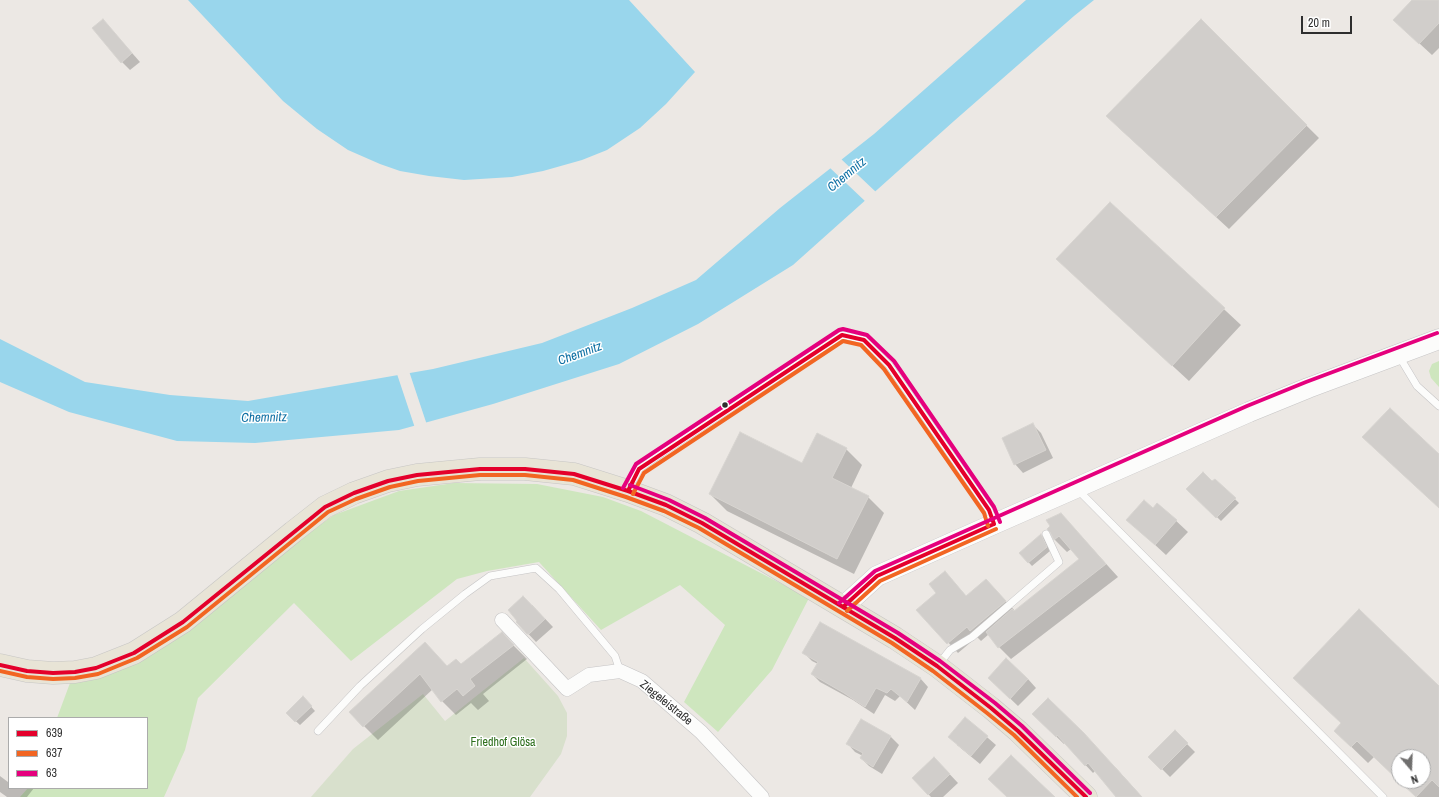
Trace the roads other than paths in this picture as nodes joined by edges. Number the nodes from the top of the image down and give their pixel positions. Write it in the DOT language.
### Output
graph roads {
  1 [pos="1439,339"];
  2 [pos="1398,354"];
  3 [pos="1439,406"];
  4 [pos="1076,488"];
  5 [pos="628,491"];
  6 [pos="994,524"];
  7 [pos="1046,534"];
  8 [pos="843,607"];
  9 [pos="502,620"];
  10 [pos="0,665"];
  11 [pos="937,666"];
  12 [pos="620,671"];
  13 [pos="318,731"];
  14 [pos="762,797"];
  15 [pos="1086,797"];
  16 [pos="1383,797"];
  1 -- 2 [label="main road"];
  2 -- 3 [label="lane"];
  2 -- 4 [label="main road"];
  4 -- 6 [label="main road"];
  4 -- 16 [label="lane"];
  5 -- 6 [label="lane"];
  5 -- 8 [label="main road"];
  5 -- 10 [label="main road"];
  6 -- 8 [label="main road"];
  7 -- 11 [label="lane"];
  8 -- 11 [label="main road"];
  9 -- 12 [label="street"];
  11 -- 15 [label="main road"];
  12 -- 13 [label="lane"];
  12 -- 14 [label="street, Ziegeleistraße"];
}
